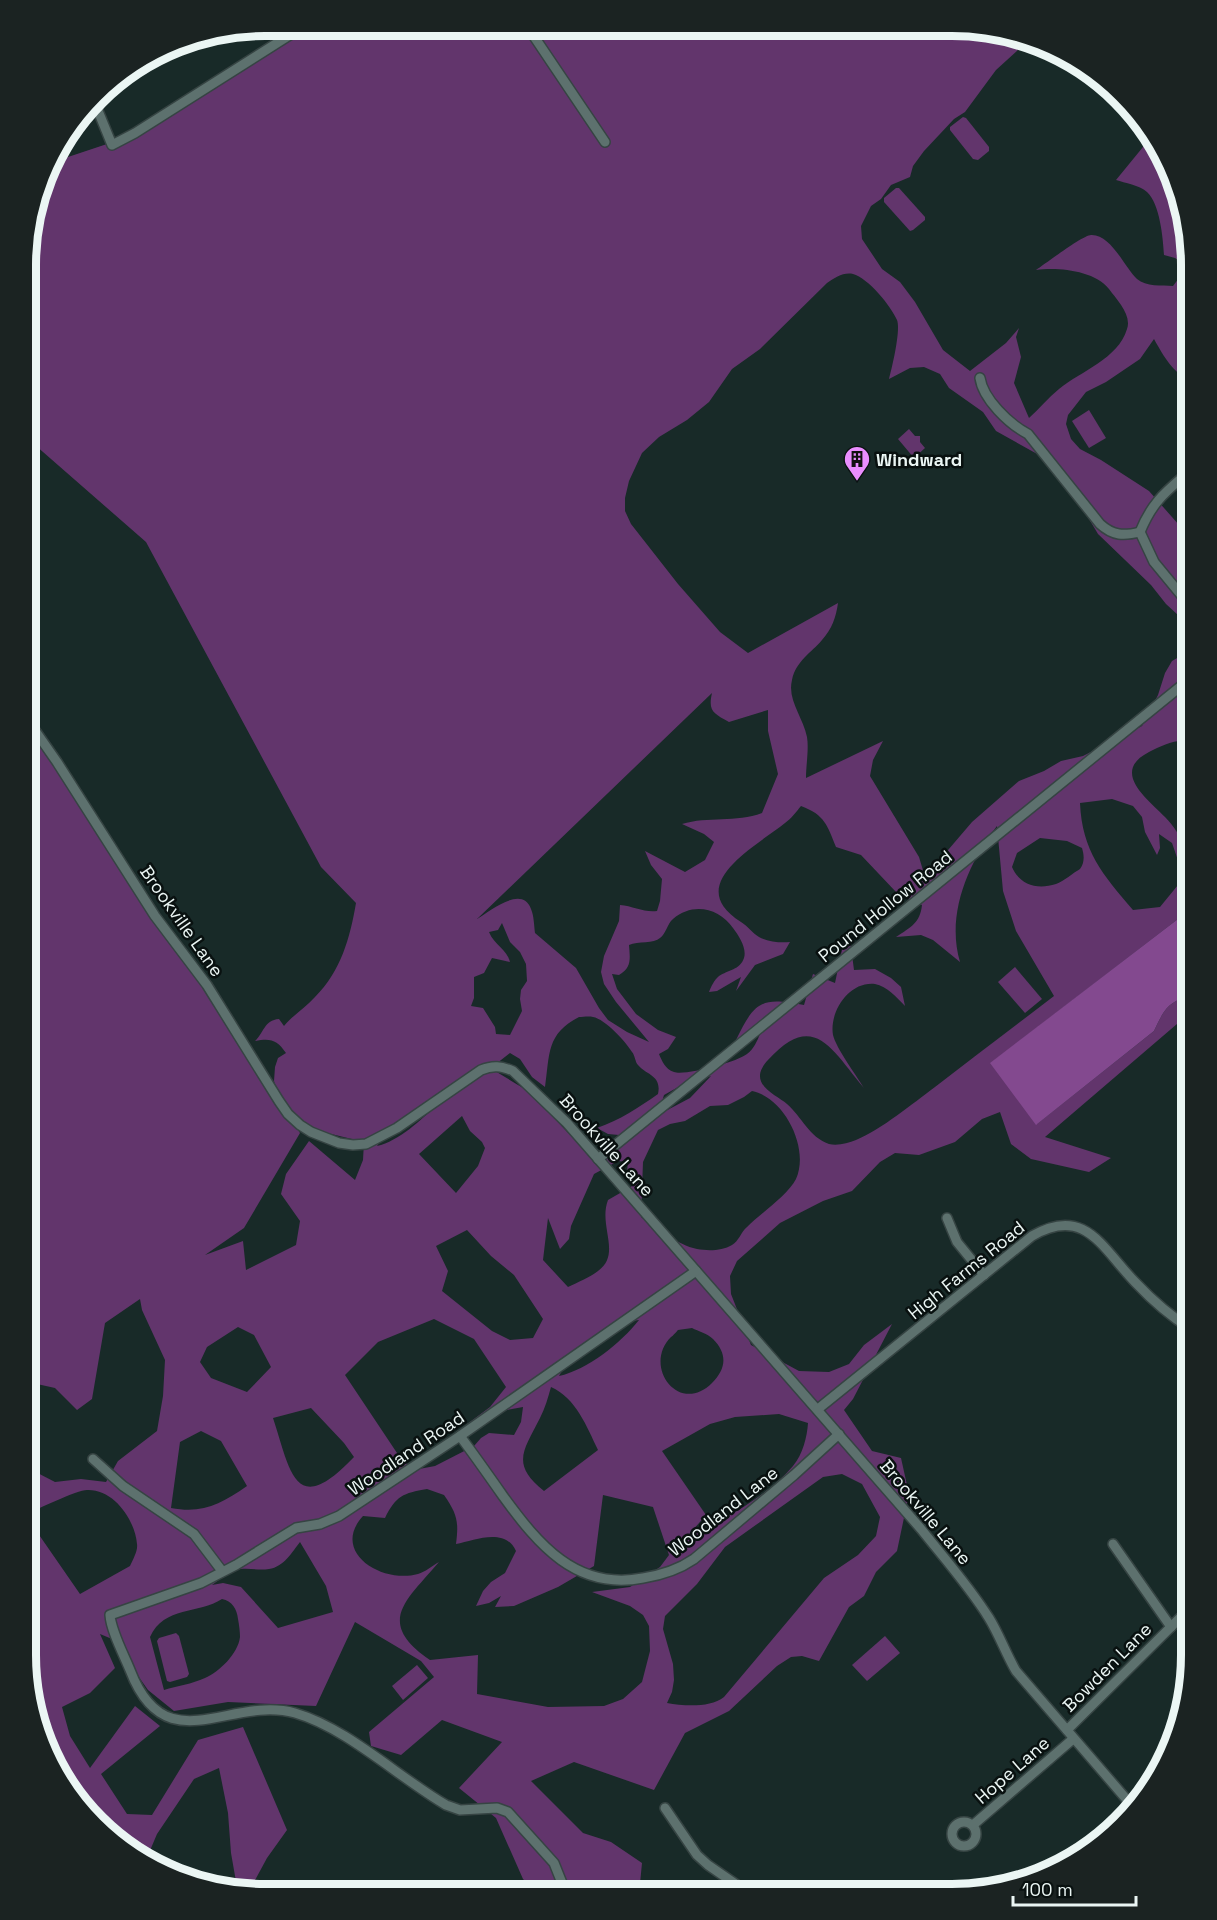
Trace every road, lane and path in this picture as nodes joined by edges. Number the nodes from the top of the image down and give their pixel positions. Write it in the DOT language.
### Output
graph roads {
  1 [pos="288,36"];
  2 [pos="534,36"];
  3 [pos="97,109"];
  4 [pos="605,142"];
  5 [pos="980,378"];
  6 [pos="1181,479"];
  7 [pos="1140,532"];
  8 [pos="1181,594"];
  9 [pos="1181,686"];
  10 [pos="36,732"];
  11 [pos="598,1159"];
  12 [pos="947,1218"];
  13 [pos="696,1271"];
  14 [pos="984,1275"];
  15 [pos="1181,1322"];
  16 [pos="818,1409"];
  17 [pos="839,1434"];
  18 [pos="460,1436"];
  19 [pos="93,1459"];
  20 [pos="1113,1544"];
  21 [pos="222,1571"];
  22 [pos="1181,1617"];
  23 [pos="1171,1627"];
  24 [pos="1070,1734"];
  25 [pos="1128,1801"];
  26 [pos="665,1808"];
  27 [pos="973,1826"];
  28 [pos="561,1883"];
  29 [pos="736,1884"];
  1 -- 3 [label="street"];
  2 -- 4 [label="street"];
  5 -- 7 [label="street"];
  6 -- 7 [label="street"];
  7 -- 8 [label="street"];
  9 -- 11 [label="street, Pound Hollow Road"];
  10 -- 11 [label="street, Brookville Lane"];
  11 -- 13 [label="street, Brookville Lane"];
  12 -- 14 [label="street"];
  13 -- 16 [label="street, Brookville Lane"];
  13 -- 18 [label="street, Woodland Road"];
  14 -- 15 [label="street, High Farms Road"];
  14 -- 16 [label="street, High Farms Road"];
  16 -- 17 [label="street, Brookville Lane"];
  17 -- 18 [label="street, Woodland Lane"];
  17 -- 24 [label="street, Brookville Lane"];
  18 -- 21 [label="street, Woodland Road"];
  19 -- 21 [label="street"];
  20 -- 23 [label="street, Bowden Lane"];
  21 -- 28 [label="street, Woodland Road"];
  22 -- 23 [label="street, Bowden Lane"];
  23 -- 24 [label="street, Bowden Lane"];
  24 -- 25 [label="street, Brookville Lane"];
  24 -- 27 [label="street, Hope Lane"];
  26 -- 29 [label="street"];
}
